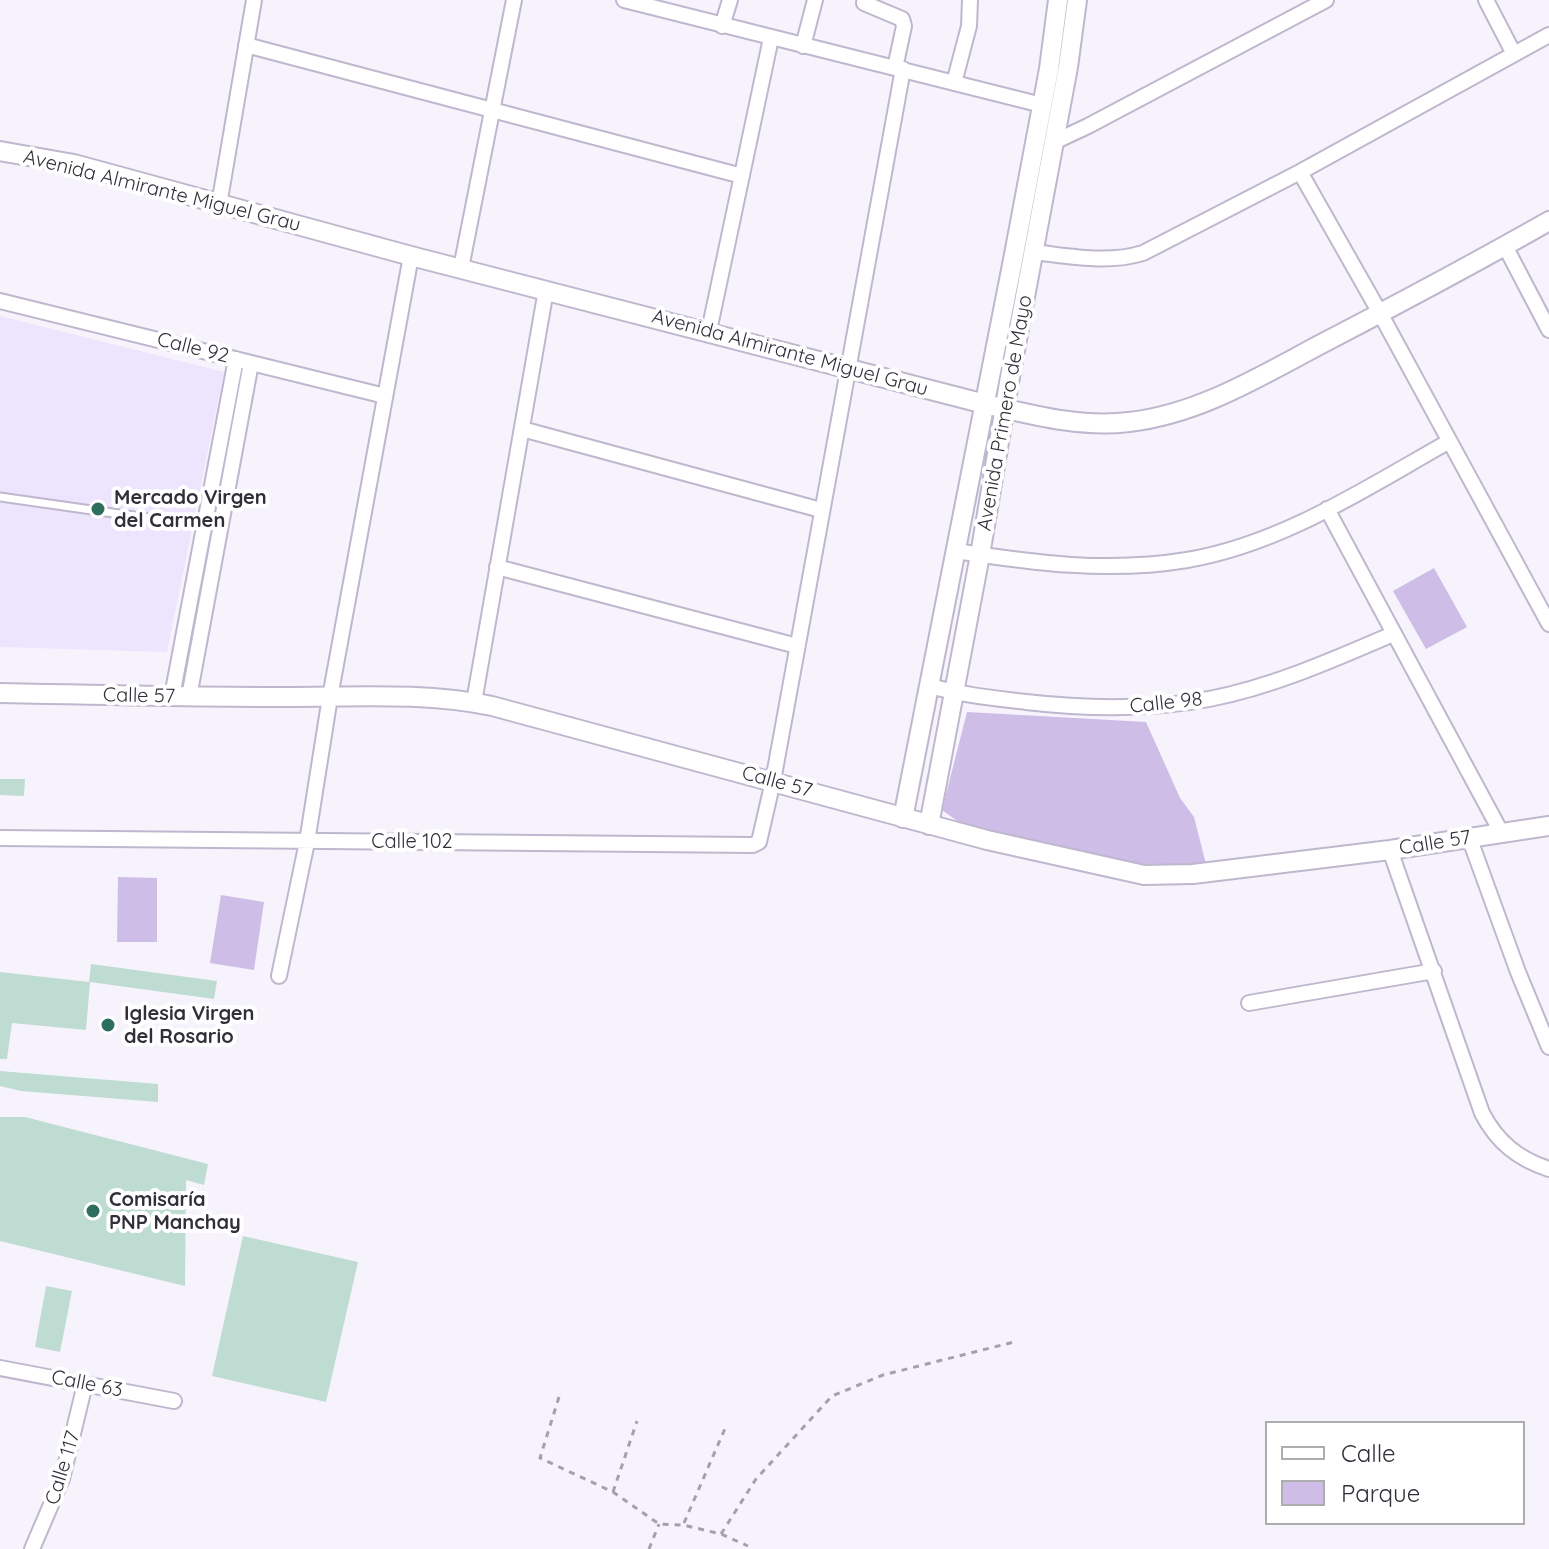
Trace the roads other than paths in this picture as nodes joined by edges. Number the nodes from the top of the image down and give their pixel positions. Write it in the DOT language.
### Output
graph roads {
  1 [pos="254,0"];
  2 [pos="514,0"];
  3 [pos="624,0"];
  4 [pos="730,0"];
  5 [pos="815,0"];
  6 [pos="970,0"];
  7 [pos="1058,0"];
  8 [pos="1077,0"];
  9 [pos="1326,0"];
  10 [pos="1486,0"];
  11 [pos="864,3"];
  12 [pos="895,6"];
  13 [pos="722,26"];
  14 [pos="1549,35"];
  15 [pos="771,38"];
  16 [pos="246,45"];
  17 [pos="803,46"];
  18 [pos="1514,54"];
  19 [pos="899,68"];
  20 [pos="954,83"];
  21 [pos="1042,105"];
  22 [pos="492,110"];
  23 [pos="1054,142"];
  24 [pos="0,151"];
  25 [pos="1300,172"];
  26 [pos="742,176"];
  27 [pos="219,205"];
  28 [pos="1549,221"];
  29 [pos="1505,246"];
  30 [pos="1033,252"];
  31 [pos="411,256"];
  32 [pos="461,268"];
  33 [pos="546,290"];
  34 [pos="0,301"];
  35 [pos="1380,313"];
  36 [pos="1549,330"];
  37 [pos="709,331"];
  38 [pos="236,359"];
  39 [pos="251,363"];
  40 [pos="847,367"];
  41 [pos="385,396"];
  42 [pos="985,404"];
  43 [pos="1005,408"];
  44 [pos="522,429"];
  45 [pos="1448,442"];
  46 [pos="0,497"];
  47 [pos="1327,509"];
  48 [pos="821,510"];
  49 [pos="205,526"];
  50 [pos="956,551"];
  51 [pos="980,555"];
  52 [pos="497,567"];
  53 [pos="1549,624"];
  54 [pos="1393,634"];
  55 [pos="797,646"];
  56 [pos="930,686"];
  57 [pos="0,693"];
  58 [pos="953,693"];
  59 [pos="180,696"];
  60 [pos="330,697"];
  61 [pos="474,702"];
  62 [pos="773,781"];
  63 [pos="903,818"];
  64 [pos="929,825"];
  65 [pos="1549,826"];
  66 [pos="1501,832"];
  67 [pos="1469,837"];
  68 [pos="0,838"];
  69 [pos="307,842"];
  70 [pos="1390,850"];
  71 [pos="1434,971"];
  72 [pos="279,976"];
  73 [pos="1249,1003"];
  74 [pos="1549,1047"];
  75 [pos="1549,1169"];
  76 [pos="0,1368"];
  77 [pos="85,1384"];
  78 [pos="174,1401"];
  79 [pos="32,1549"];
  1 -- 16 [label="street"];
  2 -- 22 [label="street"];
  3 -- 13 [label="street"];
  4 -- 13 [label="street"];
  5 -- 17 [label="street"];
  6 -- 20 [label="street"];
  7 -- 21 [label="street, Avenida Primero de Mayo"];
  8 -- 23 [label="street, Avenida Primero de Mayo"];
  9 -- 23 [label="street"];
  10 -- 18 [label="street"];
  11 -- 12 [label="street"];
  12 -- 19 [label="street"];
  13 -- 15 [label="street"];
  14 -- 18 [label="street"];
  15 -- 17 [label="street"];
  15 -- 26 [label="street"];
  16 -- 22 [label="street"];
  16 -- 27 [label="street"];
  17 -- 19 [label="street"];
  18 -- 25 [label="street"];
  19 -- 20 [label="street"];
  19 -- 40 [label="street"];
  20 -- 21 [label="street"];
  21 -- 42 [label="street, Avenida Primero de Mayo"];
  22 -- 26 [label="street"];
  22 -- 32 [label="street"];
  23 -- 30 [label="street, Avenida Primero de Mayo"];
  24 -- 27 [label="street, Avenida Almirante Miguel Grau"];
  25 -- 30 [label="street"];
  25 -- 35 [label="street"];
  26 -- 37 [label="street"];
  27 -- 31 [label="street, Avenida Almirante Miguel Grau"];
  28 -- 29 [label="street, Avenida Almirante Miguel Grau"];
  29 -- 35 [label="street, Avenida Almirante Miguel Grau"];
  29 -- 36 [label="street"];
  30 -- 43 [label="street, Avenida Primero de Mayo"];
  31 -- 32 [label="street, Avenida Almirante Miguel Grau"];
  31 -- 41 [label="street"];
  32 -- 33 [label="street, Avenida Almirante Miguel Grau"];
  33 -- 37 [label="street, Avenida Almirante Miguel Grau"];
  33 -- 44 [label="street"];
  34 -- 38 [label="street, Calle 92"];
  35 -- 43 [label="street, Avenida Almirante Miguel Grau"];
  35 -- 45 [label="street"];
  37 -- 40 [label="street, Avenida Almirante Miguel Grau"];
  38 -- 39 [label="street, Calle 92"];
  38 -- 49 [label="street"];
  39 -- 41 [label="street, Calle 92"];
  39 -- 59 [label="street"];
  40 -- 42 [label="street, Avenida Almirante Miguel Grau"];
  40 -- 48 [label="street"];
  41 -- 60 [label="street"];
  42 -- 43 [label="street, Avenida Almirante Miguel Grau"];
  42 -- 50 [label="street, Avenida Primero de Mayo"];
  43 -- 51 [label="street, Avenida Primero de Mayo"];
  44 -- 48 [label="street"];
  44 -- 52 [label="street"];
  45 -- 47 [label="street"];
  45 -- 53 [label="street"];
  46 -- 49 [label="lane"];
  47 -- 51 [label="street"];
  47 -- 54 [label="street"];
  48 -- 55 [label="street"];
  49 -- 59 [label="street"];
  50 -- 51 [label="street"];
  50 -- 56 [label="street, Avenida Primero de Mayo"];
  51 -- 58 [label="street, Avenida Primero de Mayo"];
  52 -- 55 [label="street"];
  52 -- 61 [label="street"];
  54 -- 58 [label="street, Calle 98"];
  54 -- 66 [label="street"];
  55 -- 62 [label="street"];
  56 -- 58 [label="street, Calle 98"];
  56 -- 63 [label="street, Avenida Primero de Mayo"];
  57 -- 59 [label="street, Calle 57"];
  58 -- 64 [label="street, Avenida Primero de Mayo"];
  59 -- 60 [label="street, Calle 57"];
  60 -- 61 [label="street, Calle 57"];
  60 -- 69 [label="street"];
  61 -- 62 [label="street, Calle 57"];
  62 -- 63 [label="street, Calle 57"];
  62 -- 69 [label="street, Calle 102"];
  63 -- 64 [label="street, Calle 57"];
  64 -- 70 [label="street, Calle 57"];
  65 -- 66 [label="street, Calle 57"];
  66 -- 67 [label="street, Calle 57"];
  67 -- 70 [label="street, Calle 57"];
  67 -- 74 [label="street"];
  68 -- 69 [label="street, Calle 102"];
  69 -- 72 [label="street"];
  70 -- 71 [label="street"];
  71 -- 73 [label="street"];
  71 -- 75 [label="street"];
  76 -- 77 [label="street, Calle 63"];
  77 -- 78 [label="street, Calle 63"];
  77 -- 79 [label="street, Calle 117"];
}
